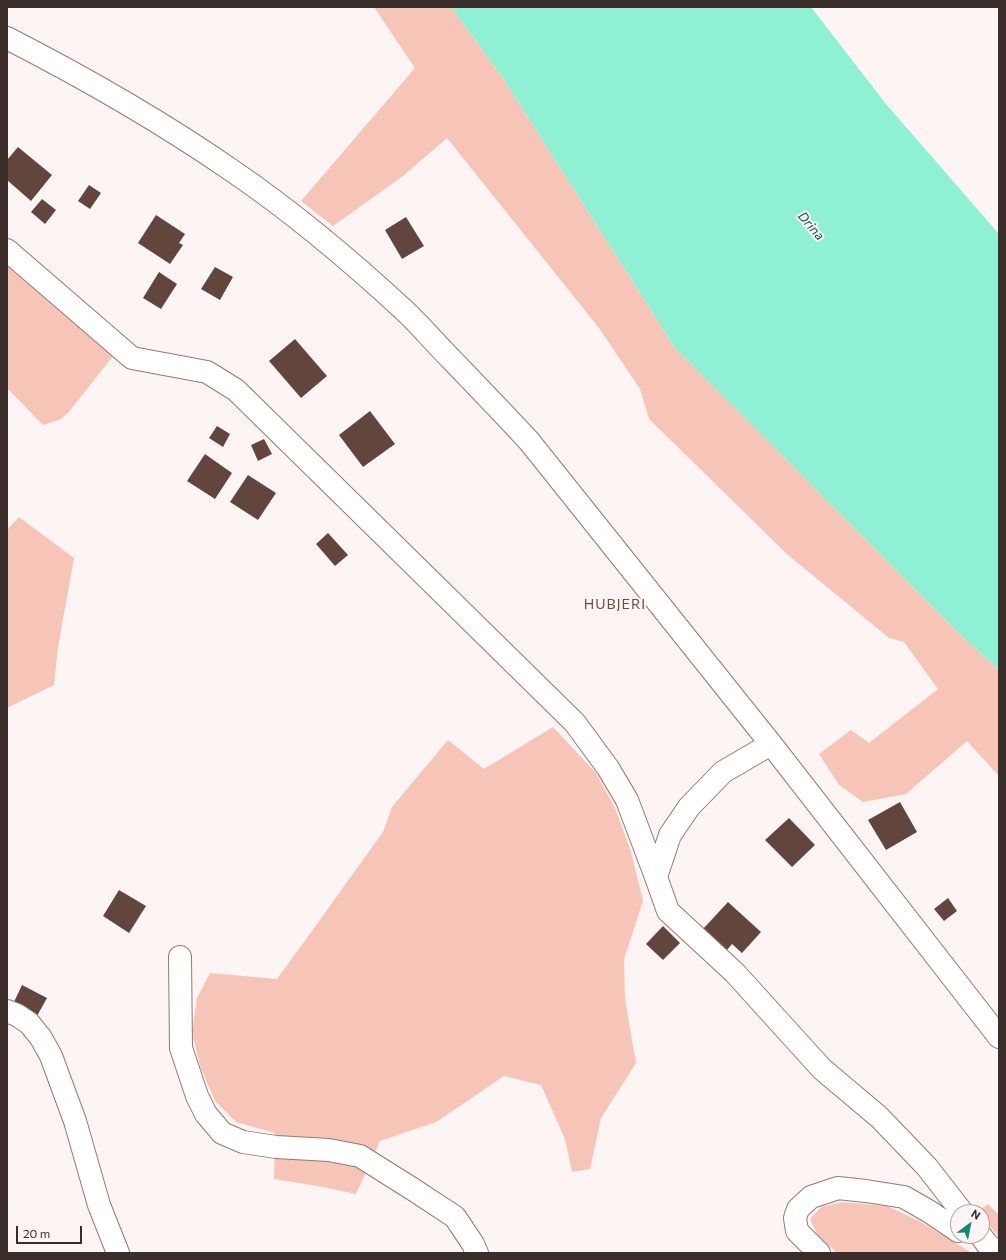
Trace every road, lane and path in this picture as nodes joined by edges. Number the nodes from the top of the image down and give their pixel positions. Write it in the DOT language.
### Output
graph roads {
  1 [pos="7,38"];
  2 [pos="7,250"];
  3 [pos="771,744"];
  4 [pos="656,877"];
  5 [pos="180,957"];
  6 [pos="7,1011"];
  7 [pos="999,1037"];
  8 [pos="956,1204"];
  9 [pos="950,1225"];
  10 [pos="118,1253"];
  11 [pos="477,1253"];
  12 [pos="819,1253"];
  1 -- 3 [label="street"];
  2 -- 4 [label="street"];
  3 -- 4 [label="street"];
  3 -- 7 [label="street"];
  4 -- 8 [label="street"];
  5 -- 11 [label="street"];
  6 -- 10 [label="street"];
  9 -- 12 [label="street"];
}
